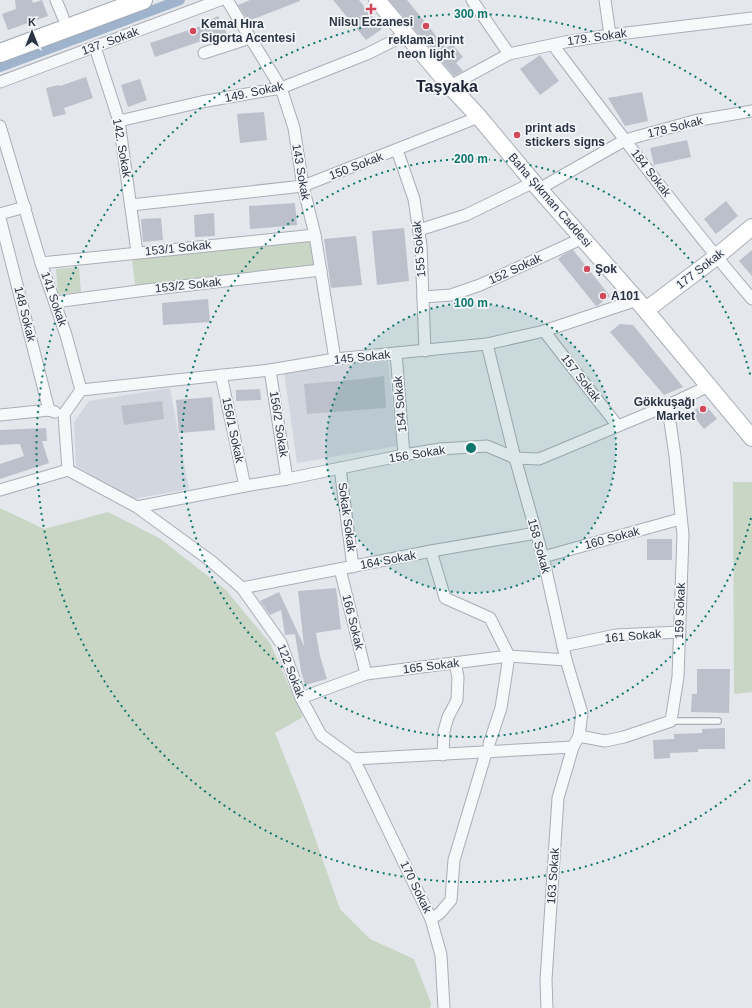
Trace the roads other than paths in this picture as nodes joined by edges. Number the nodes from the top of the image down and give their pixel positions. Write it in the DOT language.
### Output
graph roads {
  1 [pos="56,0"];
  2 [pos="109,0"];
  3 [pos="143,0"];
  4 [pos="220,0"];
  5 [pos="226,0"];
  6 [pos="377,0"];
  7 [pos="472,0"];
  8 [pos="605,0"];
  9 [pos="63,17"];
  10 [pos="752,18"];
  11 [pos="406,35"];
  12 [pos="610,35"];
  13 [pos="250,38"];
  14 [pos="0,40"];
  15 [pos="553,45"];
  16 [pos="95,47"];
  17 [pos="0,53"];
  18 [pos="204,53"];
  19 [pos="509,54"];
  20 [pos="0,82"];
  21 [pos="450,86"];
  22 [pos="281,88"];
  23 [pos="752,111"];
  24 [pos="479,117"];
  25 [pos="119,121"];
  26 [pos="0,126"];
  27 [pos="625,140"];
  28 [pos="397,150"];
  29 [pos="537,185"];
  30 [pos="303,186"];
  31 [pos="131,205"];
  32 [pos="25,207"];
  33 [pos="0,214"];
  34 [pos="0,218"];
  35 [pos="752,227"];
  36 [pos="419,230"];
  37 [pos="315,235"];
  38 [pos="583,238"];
  39 [pos="137,252"];
  40 [pos="716,257"];
  41 [pos="41,263"];
  42 [pos="321,270"];
  43 [pos="423,298"];
  44 [pos="752,299"];
  45 [pos="55,302"];
  46 [pos="642,305"];
  47 [pos="544,331"];
  48 [pos="487,344"];
  49 [pos="425,351"];
  50 [pos="396,353"];
  51 [pos="335,359"];
  52 [pos="270,370"];
  53 [pos="221,375"];
  54 [pos="709,386"];
  55 [pos="81,390"];
  56 [pos="666,406"];
  57 [pos="49,410"];
  58 [pos="64,414"];
  59 [pos="0,415"];
  60 [pos="617,425"];
  61 [pos="752,438"];
  62 [pos="404,455"];
  63 [pos="515,458"];
  64 [pos="340,468"];
  65 [pos="68,470"];
  66 [pos="287,479"];
  67 [pos="245,486"];
  68 [pos="0,490"];
  69 [pos="137,507"];
  70 [pos="680,519"];
  71 [pos="536,533"];
  72 [pos="431,551"];
  73 [pos="543,557"];
  74 [pos="354,567"];
  75 [pos="340,569"];
  76 [pos="242,588"];
  77 [pos="680,632"];
  78 [pos="563,646"];
  79 [pos="509,656"];
  80 [pos="566,660"];
  81 [pos="455,663"];
  82 [pos="366,674"];
  83 [pos="301,698"];
  84 [pos="671,721"];
  85 [pos="718,721"];
  86 [pos="579,736"];
  87 [pos="573,747"];
  88 [pos="488,748"];
  89 [pos="443,755"];
  90 [pos="354,759"];
  91 [pos="431,919"];
  92 [pos="444,1008"];
  93 [pos="547,1008"];
  1 -- 9 [label="street"];
  2 -- 9 [label="main road"];
  3 -- 17 [label="main road"];
  4 -- 16 [label="street, 137. Sokak"];
  5 -- 13 [label="street, 143 Sokak"];
  6 -- 11 [label="main road, Baha Şıkman Caddesi"];
  7 -- 19 [label="street"];
  8 -- 12 [label="street"];
  9 -- 14 [label="main road"];
  10 -- 12 [label="street, 179. Sokak"];
  11 -- 21 [label="main road, Baha Şıkman Caddesi"];
  11 -- 22 [label="street, 149. Sokak"];
  12 -- 15 [label="street, 179. Sokak"];
  13 -- 18 [label="street"];
  13 -- 22 [label="street, 143 Sokak"];
  15 -- 19 [label="street, 179. Sokak"];
  15 -- 27 [label="street, 184 Sokak"];
  16 -- 20 [label="street, 137. Sokak"];
  16 -- 25 [label="street, 142. Sokak"];
  19 -- 21 [label="street, 179. Sokak"];
  21 -- 24 [label="main road, Baha Şıkman Caddesi"];
  22 -- 25 [label="street, 149. Sokak"];
  22 -- 30 [label="street, 143 Sokak"];
  23 -- 27 [label="street, 178 Sokak"];
  24 -- 28 [label="street, 150 Sokak"];
  24 -- 29 [label="main road, Baha Şıkman Caddesi"];
  25 -- 31 [label="street, 142. Sokak"];
  26 -- 32 [label="street, 141 Sokak"];
  27 -- 29 [label="street, 178 Sokak"];
  27 -- 40 [label="street, 184 Sokak"];
  28 -- 30 [label="street, 150 Sokak"];
  28 -- 36 [label="street, 155 Sokak"];
  29 -- 36 [label="street, 178 Sokak"];
  29 -- 38 [label="main road, Baha Şıkman Caddesi"];
  30 -- 31 [label="street, 150 Sokak"];
  30 -- 37 [label="street, 143 Sokak"];
  31 -- 39 [label="street, 142. Sokak"];
  32 -- 33 [label="street"];
  32 -- 41 [label="street, 141 Sokak"];
  34 -- 57 [label="street, 148 Sokak"];
  35 -- 40 [label="main road, 177 Sokak"];
  36 -- 43 [label="street, 155 Sokak"];
  37 -- 39 [label="street, 153/1 Sokak"];
  37 -- 42 [label="street, 143 Sokak"];
  38 -- 43 [label="street, 152 Sokak"];
  38 -- 46 [label="main road, Baha Şıkman Caddesi"];
  39 -- 41 [label="street, 153/1 Sokak"];
  40 -- 44 [label="street, 184 Sokak"];
  40 -- 46 [label="main road, 177 Sokak"];
  41 -- 45 [label="street, 141 Sokak"];
  42 -- 45 [label="street, 153/2 Sokak"];
  42 -- 51 [label="street, 143 Sokak"];
  43 -- 49 [label="street, 155 Sokak"];
  45 -- 55 [label="street, 141 Sokak"];
  46 -- 47 [label="street, 145 Sokak"];
  46 -- 54 [label="main road, Baha Şıkman Caddesi"];
  47 -- 48 [label="street, 145 Sokak"];
  47 -- 60 [label="street, 157 Sokak"];
  48 -- 49 [label="street, 145 Sokak"];
  48 -- 63 [label="street, 158 Sokak"];
  49 -- 50 [label="street, 145 Sokak"];
  50 -- 51 [label="street, 145 Sokak"];
  50 -- 62 [label="street, 154 Sokak"];
  51 -- 52 [label="street, 145 Sokak"];
  52 -- 53 [label="street, 145 Sokak"];
  52 -- 66 [label="street, 156/2 Sokak"];
  53 -- 55 [label="street, 145 Sokak"];
  53 -- 67 [label="street, 156/1 Sokak"];
  54 -- 56 [label="street, 156 Sokak"];
  54 -- 61 [label="main road, Baha Şıkman Caddesi"];
  55 -- 58 [label="street"];
  56 -- 60 [label="street, 156 Sokak"];
  56 -- 70 [label="street, 159 Sokak"];
  57 -- 58 [label="street"];
  57 -- 59 [label="street"];
  58 -- 65 [label="street"];
  60 -- 63 [label="street, 156 Sokak"];
  62 -- 63 [label="street, 156 Sokak"];
  62 -- 64 [label="street, 156 Sokak"];
  63 -- 71 [label="street, 158 Sokak"];
  64 -- 66 [label="street, 156 Sokak"];
  64 -- 74 [label="street, Sokak Sokak"];
  65 -- 68 [label="street"];
  65 -- 69 [label="street, 122 Sokak"];
  66 -- 67 [label="street, 156 Sokak"];
  67 -- 69 [label="street, 156 Sokak"];
  69 -- 76 [label="street, 122 Sokak"];
  70 -- 73 [label="street, 160 Sokak"];
  70 -- 77 [label="street, 159 Sokak"];
  71 -- 72 [label="street, 164 Sokak"];
  71 -- 73 [label="street, 158 Sokak"];
  72 -- 74 [label="street, 164 Sokak"];
  72 -- 79 [label="street"];
  73 -- 78 [label="street, 158 Sokak"];
  74 -- 75 [label="street, 164 Sokak"];
  75 -- 76 [label="street, 164 Sokak"];
  75 -- 82 [label="street, 166 Sokak"];
  76 -- 83 [label="street, 122 Sokak"];
  77 -- 78 [label="street, 161 Sokak"];
  77 -- 84 [label="street, 159 Sokak"];
  78 -- 80 [label="street, 158 Sokak"];
  79 -- 80 [label="street, 165 Sokak"];
  79 -- 81 [label="street, 165 Sokak"];
  79 -- 88 [label="street, 170 Sokak"];
  80 -- 86 [label="street, 158 Sokak"];
  81 -- 82 [label="street, 165 Sokak"];
  81 -- 89 [label="street"];
  82 -- 83 [label="street, 165 Sokak"];
  83 -- 90 [label="street, 122 Sokak"];
  84 -- 85 [label="lane"];
  84 -- 86 [label="street"];
  86 -- 87 [label="street, 158 Sokak"];
  87 -- 88 [label="street"];
  87 -- 93 [label="street, 163 Sokak"];
  88 -- 89 [label="street"];
  88 -- 91 [label="street, 170 Sokak"];
  89 -- 90 [label="street"];
  90 -- 91 [label="street, 170 Sokak"];
  91 -- 92 [label="street"];
}
